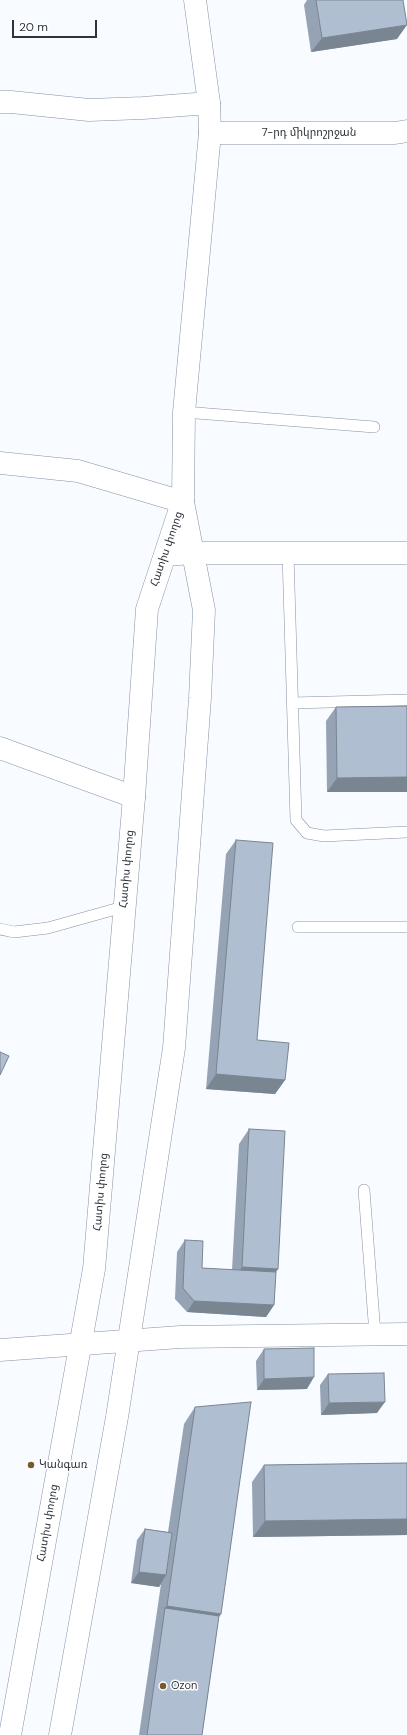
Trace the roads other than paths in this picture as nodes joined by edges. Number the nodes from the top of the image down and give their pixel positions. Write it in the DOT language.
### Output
graph roads {
  1 [pos="195,0"];
  2 [pos="0,102"];
  3 [pos="209,103"];
  4 [pos="407,131"];
  5 [pos="210,134"];
  6 [pos="184,412"];
  7 [pos="374,427"];
  8 [pos="0,463"];
  9 [pos="182,502"];
  10 [pos="193,553"];
  11 [pos="407,553"];
  12 [pos="165,554"];
  13 [pos="288,554"];
  14 [pos="407,700"];
  15 [pos="292,703"];
  16 [pos="0,748"];
  17 [pos="134,796"];
  18 [pos="407,832"];
  19 [pos="123,907"];
  20 [pos="298,927"];
  21 [pos="407,927"];
  22 [pos="0,929"];
  23 [pos="364,1190"];
  24 [pos="375,1334"];
  25 [pos="407,1334"];
  26 [pos="129,1341"];
  27 [pos="81,1344"];
  28 [pos="0,1350"];
  29 [pos="10,1735"];
  30 [pos="60,1735"];
  1 -- 3 [label="main road"];
  2 -- 3 [label="main road"];
  3 -- 5 [label="main road"];
  4 -- 5 [label="main road, 7-րդ միկրոշրջան"];
  5 -- 6 [label="main road"];
  6 -- 7 [label="lane"];
  6 -- 9 [label="main road"];
  8 -- 9 [label="main road"];
  9 -- 10 [label="main road, Հատիս փողոց"];
  9 -- 12 [label="main road, Հատիս փողոց"];
  10 -- 12 [label="main road"];
  10 -- 13 [label="main road"];
  10 -- 26 [label="main road, Հատիս փողոց"];
  11 -- 13 [label="main road"];
  12 -- 17 [label="main road, Հատիս փողոց"];
  13 -- 15 [label="lane"];
  14 -- 15 [label="lane"];
  15 -- 18 [label="lane"];
  16 -- 17 [label="main road"];
  17 -- 19 [label="main road, Հատիս փողոց"];
  19 -- 22 [label="lane"];
  19 -- 27 [label="main road, Հատիս փողոց"];
  20 -- 21 [label="lane"];
  23 -- 24 [label="lane"];
  24 -- 25 [label="main road"];
  24 -- 26 [label="main road"];
  26 -- 27 [label="main road"];
  26 -- 30 [label="main road, Հատիս փողոց"];
  27 -- 28 [label="main road"];
  27 -- 29 [label="main road, Հատիս փողոց"];
}
